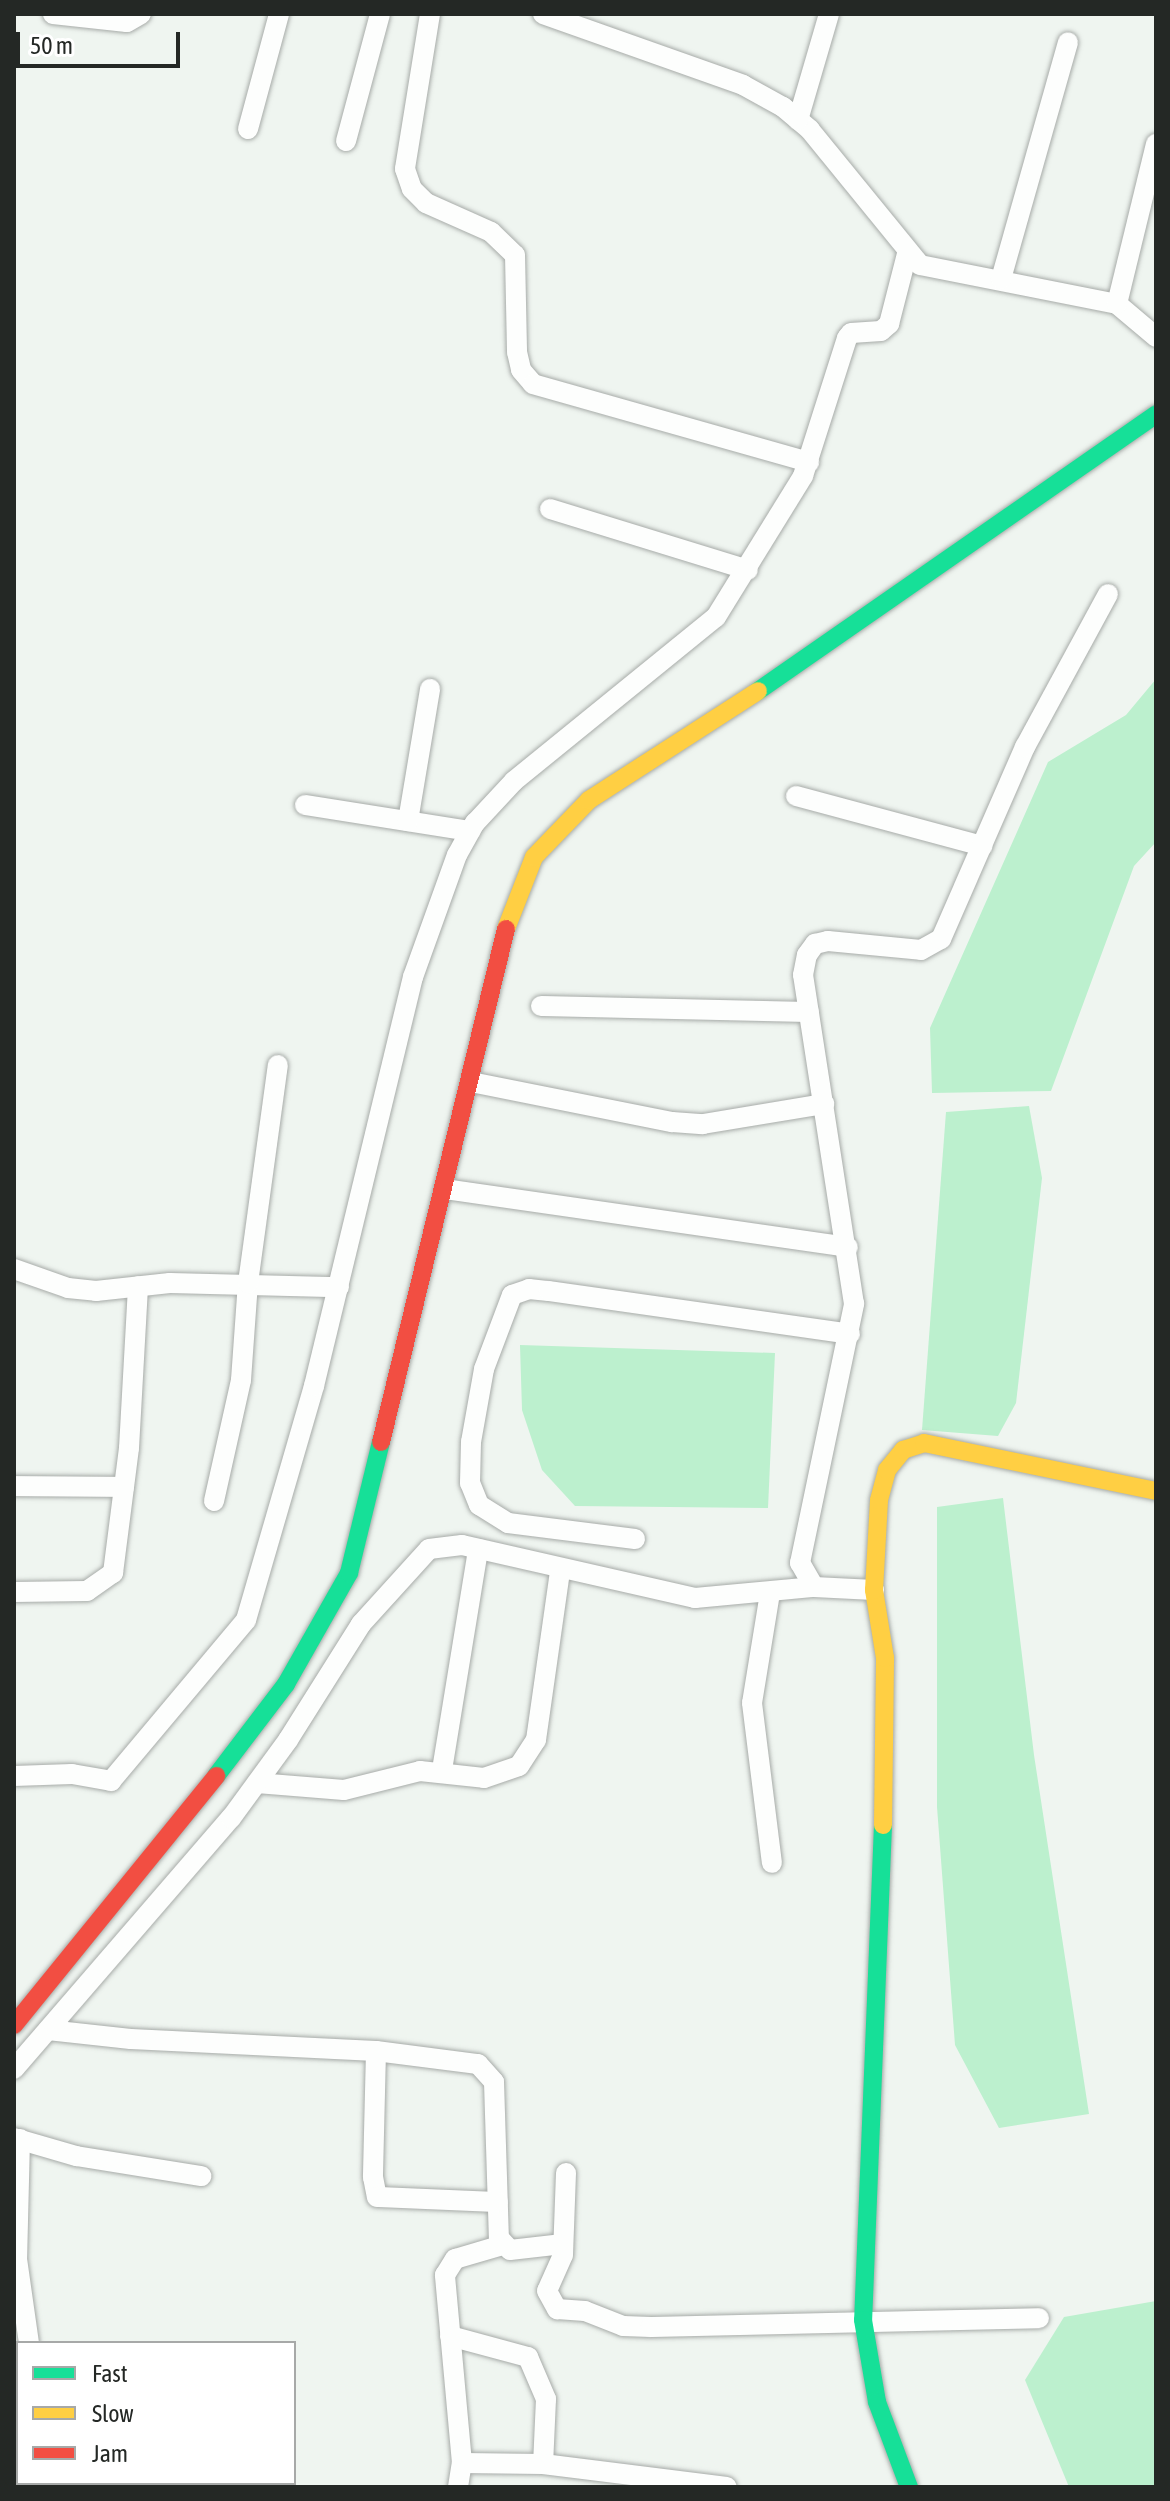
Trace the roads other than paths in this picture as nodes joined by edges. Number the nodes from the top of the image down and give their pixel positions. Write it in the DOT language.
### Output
graph roads {
  1 [pos="53,14"];
  2 [pos="141,14"];
  3 [pos="279,14"];
  4 [pos="380,14"];
  5 [pos="430,14"];
  6 [pos="543,14"];
  7 [pos="829,14"];
  8 [pos="1068,42"];
  9 [pos="798,120"];
  10 [pos="248,129"];
  11 [pos="346,141"];
  12 [pos="1156,144"];
  13 [pos="907,254"];
  14 [pos="1001,279"];
  15 [pos="1117,304"];
  16 [pos="1156,337"];
  17 [pos="1156,414"];
  18 [pos="809,462"];
  19 [pos="550,509"];
  20 [pos="748,570"];
  21 [pos="1108,594"];
  22 [pos="430,689"];
  23 [pos="796,796"];
  24 [pos="305,805"];
  25 [pos="408,821"];
  26 [pos="470,831"];
  27 [pos="982,846"];
  28 [pos="541,1006"];
  29 [pos="809,1012"];
  30 [pos="278,1065"];
  31 [pos="471,1082"];
  32 [pos="824,1104"];
  33 [pos="445,1189"];
  34 [pos="848,1247"];
  35 [pos="14,1269"];
  36 [pos="248,1283"];
  37 [pos="138,1286"];
  38 [pos="339,1287"];
  39 [pos="850,1334"];
  40 [pos="14,1486"];
  41 [pos="124,1487"];
  42 [pos="1156,1491"];
  43 [pos="214,1501"];
  44 [pos="635,1539"];
  45 [pos="478,1549"];
  46 [pos="560,1571"];
  47 [pos="814,1587"];
  48 [pos="874,1590"];
  49 [pos="14,1592"];
  50 [pos="770,1593"];
  51 [pos="442,1770"];
  52 [pos="14,1776"];
  53 [pos="257,1783"];
  54 [pos="772,1863"];
  55 [pos="14,2025"];
  56 [pos="48,2030"];
  57 [pos="376,2051"];
  58 [pos="14,2069"];
  59 [pos="17,2138"];
  60 [pos="566,2173"];
  61 [pos="201,2176"];
  62 [pos="498,2202"];
  63 [pos="563,2244"];
  64 [pos="503,2245"];
  65 [pos="1039,2318"];
  66 [pos="863,2320"];
  67 [pos="450,2336"];
  68 [pos="29,2341"];
  69 [pos="462,2463"];
  70 [pos="543,2464"];
  71 [pos="458,2487"];
  72 [pos="727,2487"];
  73 [pos="909,2487"];
  1 -- 2 [label="street"];
  3 -- 10 [label="street"];
  4 -- 11 [label="street"];
  5 -- 18 [label="street"];
  6 -- 9 [label="street"];
  7 -- 9 [label="street"];
  8 -- 14 [label="street"];
  9 -- 13 [label="street"];
  12 -- 15 [label="street"];
  13 -- 14 [label="street"];
  13 -- 18 [label="street"];
  14 -- 15 [label="street"];
  15 -- 16 [label="street"];
  17 -- 31 [label="street"];
  18 -- 20 [label="street"];
  19 -- 20 [label="street"];
  20 -- 26 [label="street"];
  21 -- 27 [label="street"];
  22 -- 25 [label="street"];
  23 -- 27 [label="street"];
  24 -- 25 [label="street"];
  25 -- 26 [label="street"];
  26 -- 38 [label="street"];
  27 -- 29 [label="street"];
  28 -- 29 [label="street"];
  29 -- 32 [label="street"];
  30 -- 36 [label="street"];
  31 -- 32 [label="street"];
  31 -- 33 [label="street"];
  32 -- 34 [label="street"];
  33 -- 34 [label="street"];
  33 -- 55 [label="street"];
  34 -- 39 [label="street"];
  35 -- 37 [label="street"];
  36 -- 37 [label="street"];
  36 -- 38 [label="street"];
  36 -- 43 [label="street"];
  37 -- 41 [label="street"];
  38 -- 52 [label="street"];
  39 -- 44 [label="street"];
  39 -- 47 [label="street"];
  40 -- 41 [label="street"];
  41 -- 49 [label="street"];
  42 -- 48 [label="street"];
  45 -- 46 [label="street"];
  45 -- 51 [label="street"];
  45 -- 53 [label="street"];
  46 -- 50 [label="street"];
  46 -- 51 [label="street"];
  47 -- 48 [label="street"];
  47 -- 50 [label="street"];
  48 -- 66 [label="street"];
  50 -- 54 [label="street"];
  51 -- 53 [label="street"];
  53 -- 56 [label="street"];
  56 -- 57 [label="street"];
  56 -- 58 [label="street"];
  57 -- 62 [label="street"];
  57 -- 62 [label="street"];
  59 -- 61 [label="street"];
  59 -- 68 [label="street"];
  60 -- 63 [label="street"];
  62 -- 64 [label="street"];
  63 -- 64 [label="street"];
  63 -- 66 [label="street"];
  64 -- 67 [label="street"];
  65 -- 66 [label="street"];
  66 -- 73 [label="street"];
  67 -- 69 [label="street"];
  67 -- 70 [label="street"];
  69 -- 70 [label="street"];
  69 -- 71 [label="street"];
  70 -- 72 [label="street"];
}
